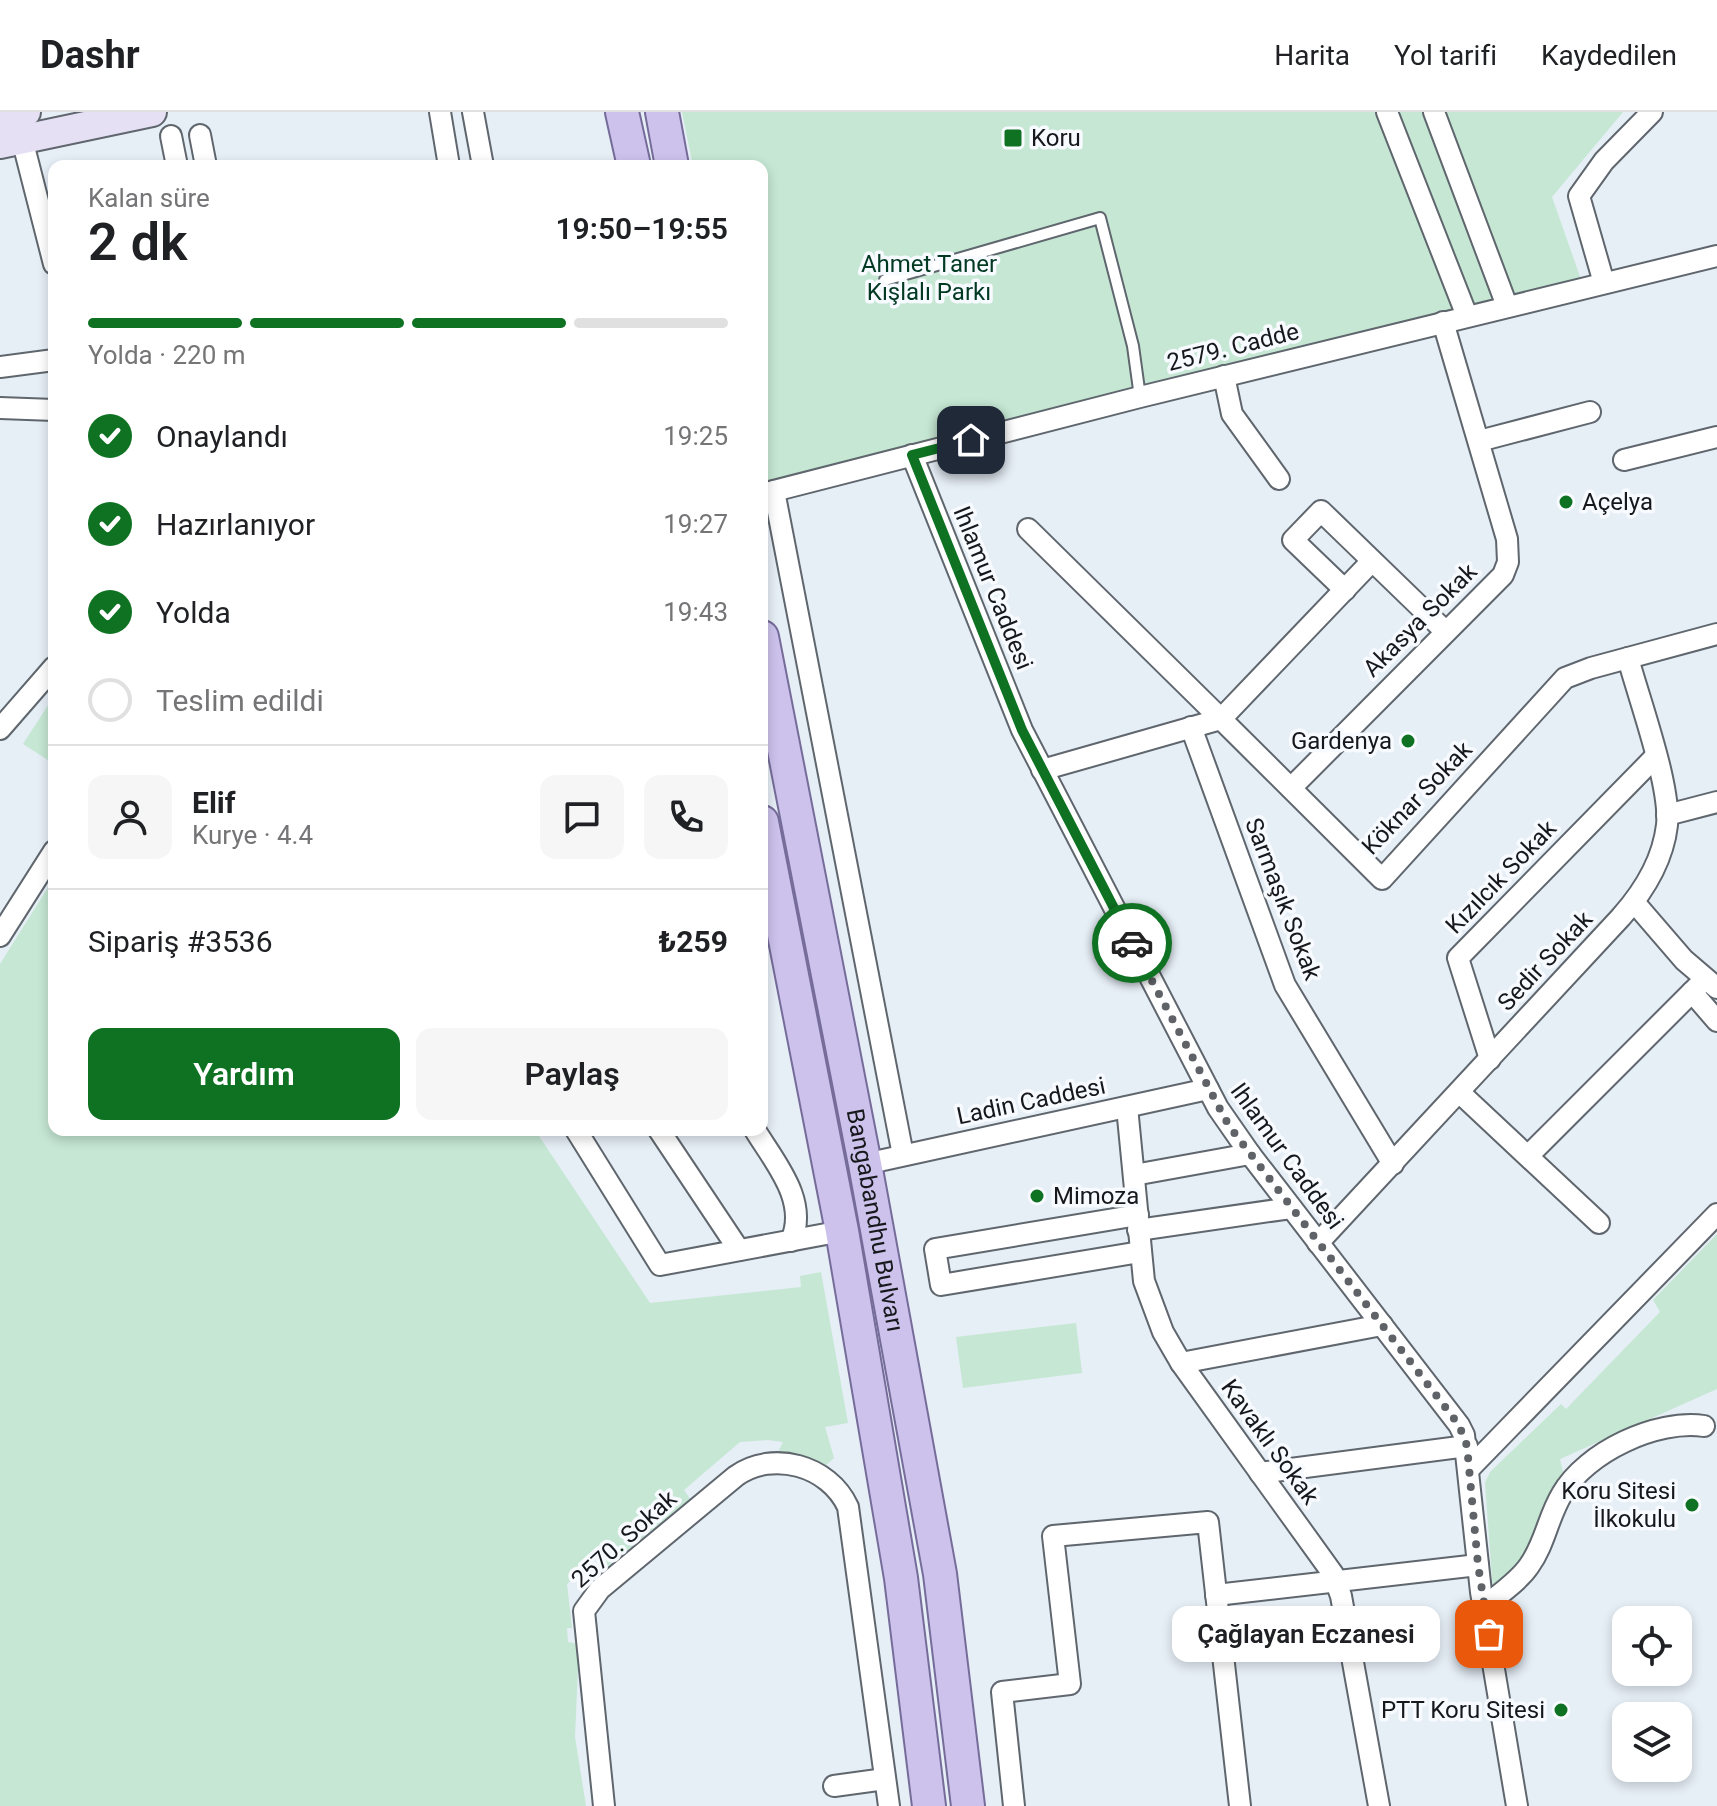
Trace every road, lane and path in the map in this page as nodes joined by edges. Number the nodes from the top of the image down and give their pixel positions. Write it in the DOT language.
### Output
graph roads {
  1 [pos="152,112"];
  2 [pos="440,112"];
  3 [pos="473,112"];
  4 [pos="622,112"];
  5 [pos="662,112"];
  6 [pos="1387,112"];
  7 [pos="1434,112"];
  8 [pos="1652,112"];
  9 [pos="0,118"];
  10 [pos="16,131"];
  11 [pos="200,135"];
  12 [pos="171,136"];
  13 [pos="176,160"];
  14 [pos="205,160"];
  15 [pos="448,160"];
  16 [pos="482,160"];
  17 [pos="633,160"];
  18 [pos="671,160"];
  19 [pos="48,243"];
  20 [pos="1717,256"];
  21 [pos="885,280"];
  22 [pos="1604,283"];
  23 [pos="1507,306"];
  24 [pos="1467,316"];
  25 [pos="1443,322"];
  26 [pos="48,361"];
  27 [pos="0,367"];
  28 [pos="1224,376"];
  29 [pos="1140,397"];
  30 [pos="0,408"];
  31 [pos="48,410"];
  32 [pos="1590,412"];
  33 [pos="1717,437"];
  34 [pos="1479,441"];
  35 [pos="912,455"];
  36 [pos="1624,460"];
  37 [pos="1279,479"];
  38 [pos="768,493"];
  39 [pos="1028,529"];
  40 [pos="1372,561"];
  41 [pos="1345,590"];
  42 [pos="1445,631"];
  43 [pos="1717,634"];
  44 [pos="1628,658"];
  45 [pos="768,668"];
  46 [pos="48,674"];
  47 [pos="1221,719"];
  48 [pos="1191,727"];
  49 [pos="0,729"];
  50 [pos="1655,757"];
  51 [pos="1042,770"];
  52 [pos="1291,788"];
  53 [pos="1717,802"];
  54 [pos="1667,815"];
  55 [pos="768,853"];
  56 [pos="48,860"];
  57 [pos="1634,902"];
  58 [pos="0,936"];
  59 [pos="1705,986"];
  60 [pos="1717,1021"];
  61 [pos="1490,1059"];
  62 [pos="1208,1089"];
  63 [pos="1459,1092"];
  64 [pos="1127,1107"];
  65 [pos="580,1136"];
  66 [pos="663,1136"];
  67 [pos="758,1136"];
  68 [pos="1250,1154"];
  69 [pos="903,1155"];
  70 [pos="1528,1156"];
  71 [pos="865,1164"];
  72 [pos="1393,1164"];
  73 [pos="1134,1175"];
  74 [pos="1291,1208"];
  75 [pos="1717,1214"];
  76 [pos="1138,1222"];
  77 [pos="1599,1223"];
  78 [pos="842,1231"];
  79 [pos="791,1241"];
  80 [pos="1318,1243"];
  81 [pos="739,1250"];
  82 [pos="1140,1252"];
  83 [pos="1382,1325"];
  84 [pos="1181,1363"];
  85 [pos="1704,1426"];
  86 [pos="1509,1428"];
  87 [pos="1465,1440"];
  88 [pos="1469,1469"];
  89 [pos="1260,1473"];
  90 [pos="1478,1565"];
  91 [pos="1336,1580"];
  92 [pos="1216,1595"];
  93 [pos="1484,1607"];
  94 [pos="885,1779"];
  95 [pos="834,1786"];
  96 [pos="604,1806"];
  97 [pos="889,1806"];
  98 [pos="929,1806"];
  99 [pos="968,1806"];
  100 [pos="1014,1806"];
  101 [pos="1240,1806"];
  102 [pos="1379,1806"];
  103 [pos="1517,1806"];
  1 -- 10 [label="main road"];
  2 -- 15 [label="street"];
  3 -- 16 [label="street"];
  4 -- 17 [label="main road"];
  5 -- 18 [label="main road"];
  6 -- 24 [label="street"];
  7 -- 23 [label="street"];
  8 -- 22 [label="street"];
  9 -- 10 [label="main road"];
  10 -- 19 [label="street"];
  11 -- 14 [label="street"];
  12 -- 13 [label="street"];
  20 -- 22 [label="street, 2579. Cadde"];
  21 -- 29 [label="lane"];
  22 -- 23 [label="street, 2579. Cadde"];
  23 -- 24 [label="street, 2579. Cadde"];
  24 -- 25 [label="street, 2579. Cadde"];
  25 -- 28 [label="street, 2579. Cadde"];
  25 -- 34 [label="street, Akasya Sokak"];
  26 -- 27 [label="street"];
  28 -- 29 [label="street, 2579. Cadde"];
  28 -- 37 [label="street"];
  29 -- 35 [label="street, 2579. Cadde"];
  30 -- 31 [label="street"];
  32 -- 34 [label="street"];
  33 -- 36 [label="street"];
  34 -- 42 [label="street, Akasya Sokak"];
  35 -- 38 [label="street, 2579. Cadde"];
  35 -- 51 [label="street, Ihlamur Caddesi"];
  38 -- 69 [label="street"];
  39 -- 47 [label="street, Köknar Sokak"];
  40 -- 41 [label="street"];
  40 -- 41 [label="street"];
  40 -- 42 [label="street"];
  41 -- 47 [label="street"];
  42 -- 52 [label="street, Akasya Sokak"];
  43 -- 44 [label="street, Köknar Sokak"];
  44 -- 50 [label="street, Sedir Sokak"];
  44 -- 52 [label="street, Köknar Sokak"];
  45 -- 71 [label="main road, Bangabandhu Bulvarı"];
  46 -- 49 [label="street"];
  47 -- 48 [label="street"];
  47 -- 52 [label="street, Köknar Sokak"];
  48 -- 51 [label="street"];
  48 -- 72 [label="street, Sarmaşık Sokak"];
  50 -- 54 [label="street, Sedir Sokak"];
  50 -- 61 [label="street, Kızılcık Sokak"];
  51 -- 62 [label="street, Ihlamur Caddesi"];
  53 -- 54 [label="street"];
  54 -- 57 [label="street, Sedir Sokak"];
  55 -- 78 [label="main road, Bangabandhu Bulvarı"];
  56 -- 58 [label="street"];
  57 -- 59 [label="street"];
  57 -- 61 [label="street, Sedir Sokak"];
  59 -- 60 [label="street"];
  59 -- 70 [label="street"];
  61 -- 63 [label="street, Sedir Sokak"];
  62 -- 64 [label="street, Ladin Caddesi"];
  62 -- 68 [label="street, Ihlamur Caddesi"];
  63 -- 70 [label="street"];
  63 -- 72 [label="street, Sedir Sokak"];
  64 -- 69 [label="street, Ladin Caddesi"];
  64 -- 73 [label="street, Kavaklı Sokak"];
  65 -- 81 [label="street"];
  66 -- 81 [label="street"];
  67 -- 79 [label="street"];
  68 -- 73 [label="street"];
  68 -- 74 [label="street, Ihlamur Caddesi"];
  69 -- 71 [label="street, Ladin Caddesi"];
  70 -- 77 [label="street"];
  71 -- 99 [label="main road, Bangabandhu Bulvarı"];
  72 -- 80 [label="street, Sedir Sokak"];
  73 -- 76 [label="street, Kavaklı Sokak"];
  74 -- 76 [label="street"];
  74 -- 80 [label="street, Ihlamur Caddesi"];
  75 -- 86 [label="street"];
  76 -- 82 [label="street, Kavaklı Sokak"];
  76 -- 82 [label="street"];
  78 -- 79 [label="street"];
  78 -- 98 [label="main road, Bangabandhu Bulvarı"];
  79 -- 81 [label="street"];
  80 -- 83 [label="street, Ihlamur Caddesi"];
  82 -- 84 [label="street, Kavaklı Sokak"];
  83 -- 84 [label="street"];
  83 -- 87 [label="street, Ihlamur Caddesi"];
  84 -- 89 [label="street, Kavaklı Sokak"];
  85 -- 93 [label="street"];
  86 -- 87 [label="street"];
  86 -- 88 [label="street"];
  87 -- 88 [label="street"];
  87 -- 89 [label="street"];
  88 -- 90 [label="street"];
  89 -- 91 [label="street, Kavaklı Sokak"];
  90 -- 91 [label="street"];
  90 -- 93 [label="street"];
  91 -- 92 [label="street"];
  91 -- 102 [label="street, Kavaklı Sokak"];
  92 -- 100 [label="street"];
  92 -- 101 [label="street"];
  93 -- 103 [label="street"];
  94 -- 95 [label="street"];
  94 -- 96 [label="street, 2570. Sokak"];
  94 -- 97 [label="street"];
}
